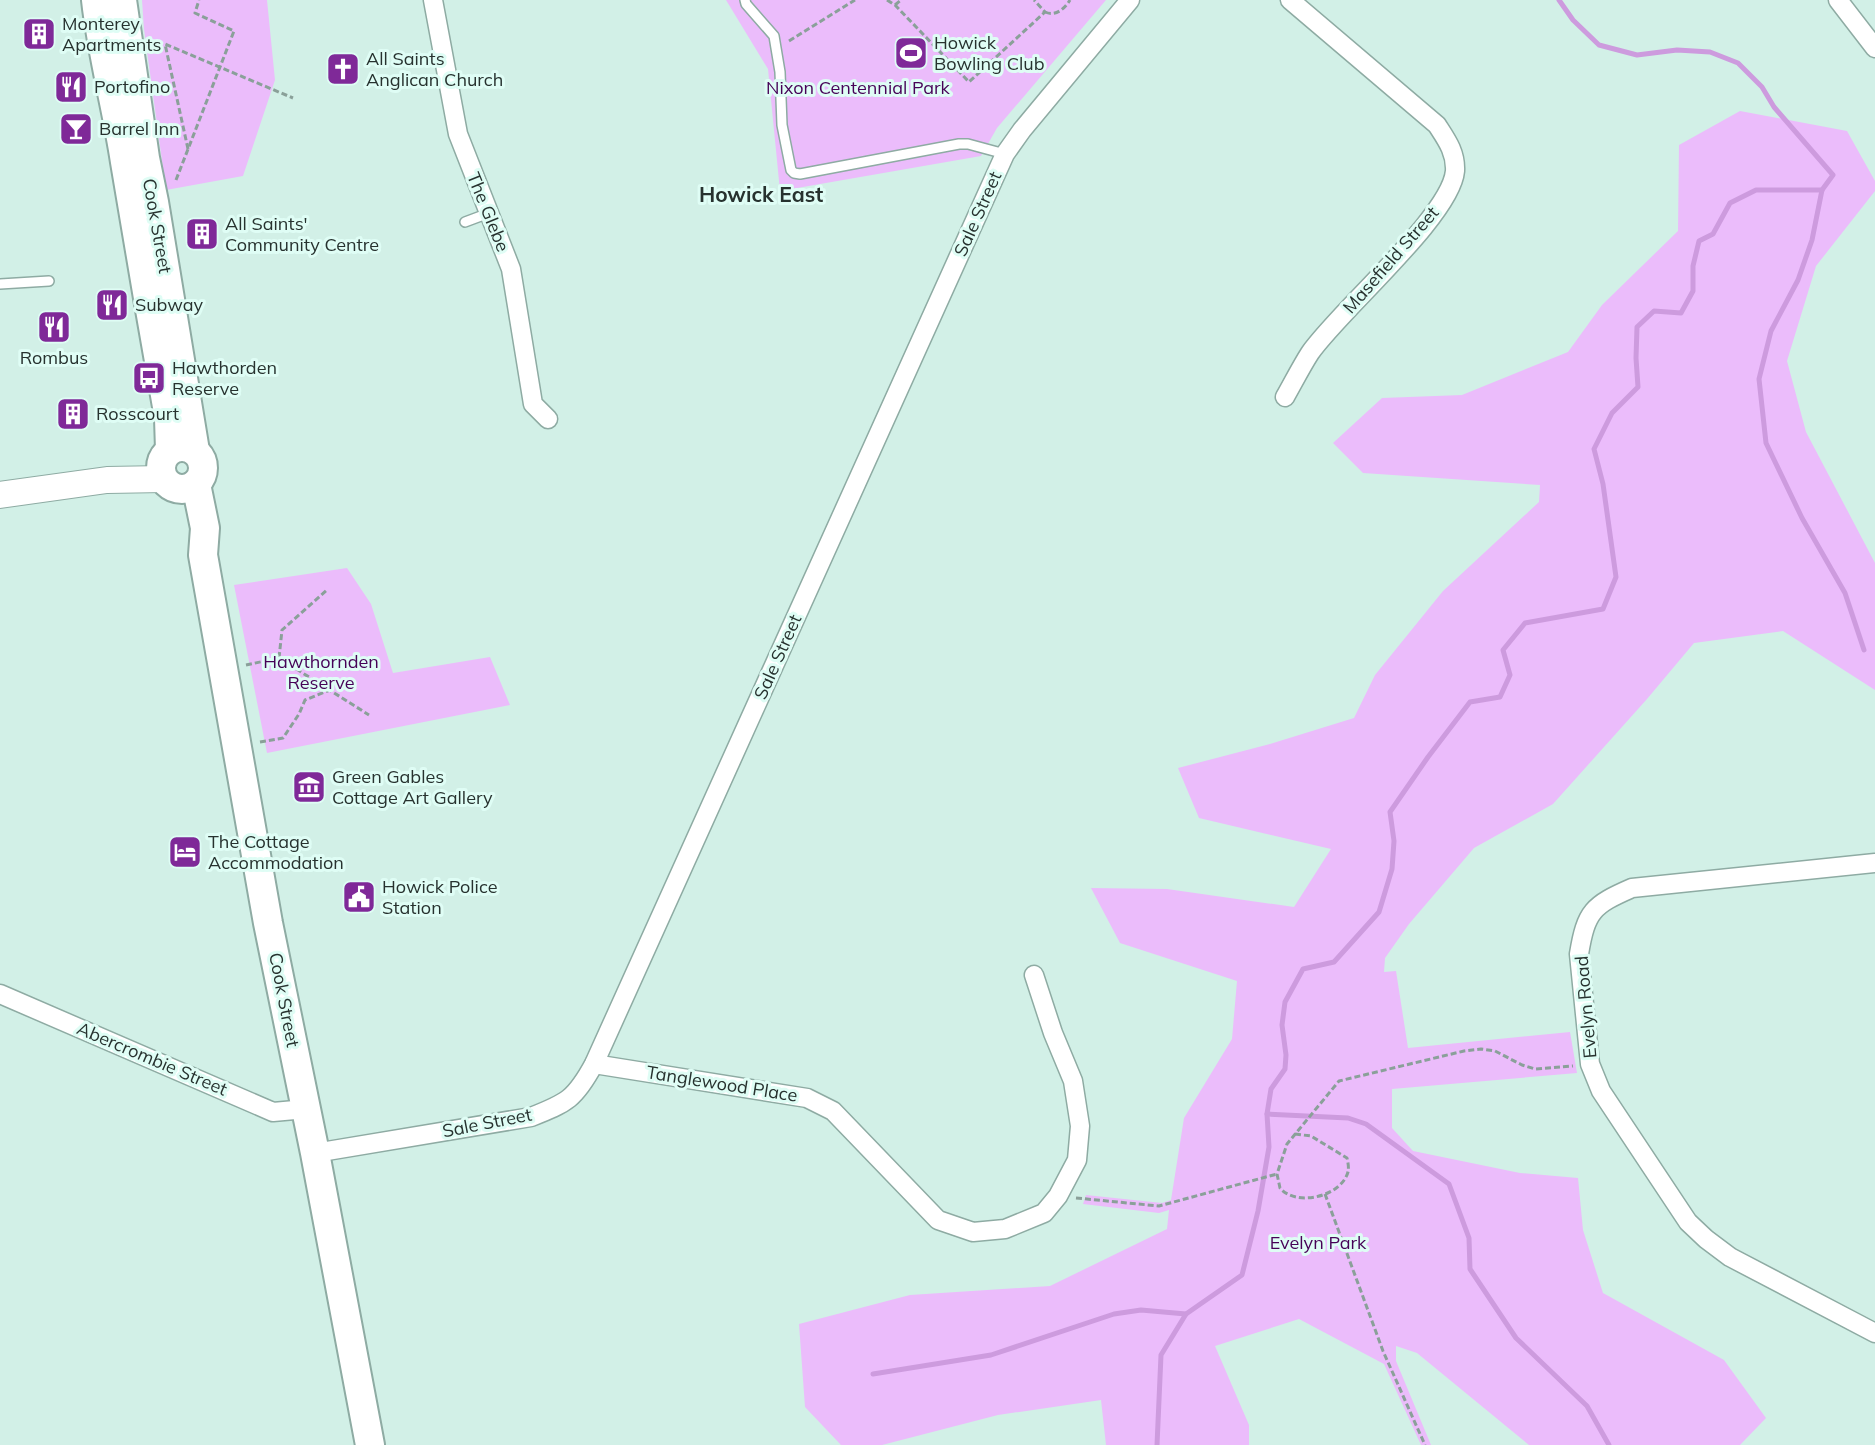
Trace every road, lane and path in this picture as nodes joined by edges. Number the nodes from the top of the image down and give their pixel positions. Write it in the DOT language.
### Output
graph roads {
  1 [pos="96,0"];
  2 [pos="122,0"];
  3 [pos="199,0"];
  4 [pos="433,0"];
  5 [pos="745,0"];
  6 [pos="855,0"];
  7 [pos="887,0"];
  8 [pos="901,0"];
  9 [pos="1034,0"];
  10 [pos="1070,0"];
  11 [pos="1130,0"];
  12 [pos="1290,0"];
  13 [pos="1838,0"];
  14 [pos="895,5"];
  15 [pos="1045,12"];
  16 [pos="788,42"];
  17 [pos="1875,48"];
  18 [pos="220,67"];
  19 [pos="293,98"];
  20 [pos="188,149"];
  21 [pos="1005,154"];
  22 [pos="176,180"];
  23 [pos="489,213"];
  24 [pos="465,222"];
  25 [pos="49,281"];
  26 [pos="0,284"];
  27 [pos="1285,398"];
  28 [pos="548,418"];
  29 [pos="178,469"];
  30 [pos="0,495"];
  31 [pos="328,589"];
  32 [pos="279,658"];
  33 [pos="224,670"];
  34 [pos="330,690"];
  35 [pos="369,715"];
  36 [pos="237,746"];
  37 [pos="1875,863"];
  38 [pos="1034,975"];
  39 [pos="0,994"];
  40 [pos="594,1064"];
  41 [pos="1590,1064"];
  42 [pos="306,1109"];
  43 [pos="1295,1134"];
  44 [pos="315,1153"];
  45 [pos="1277,1174"];
  46 [pos="1325,1194"];
  47 [pos="1058,1196"];
  48 [pos="1875,1334"];
  49 [pos="370,1445"];
  50 [pos="1425,1445"];
  1 -- 29 [label="main road, Cook Street"];
  2 -- 29 [label="main road, Cook Street"];
  3 -- 18 [label="path"];
  4 -- 23 [label="street, The Glebe"];
  5 -- 21 [label="lane"];
  6 -- 16 [label="path"];
  7 -- 14 [label="path"];
  8 -- 14 [label="path"];
  9 -- 15 [label="path"];
  10 -- 15 [label="path"];
  11 -- 21 [label="street, Sale Street"];
  12 -- 27 [label="street, Masefield Street"];
  13 -- 17 [label="street"];
  14 -- 15 [label="path"];
  18 -- 19 [label="path"];
  18 -- 20 [label="path"];
  18 -- 20 [label="path"];
  20 -- 22 [label="path"];
  21 -- 40 [label="street, Sale Street"];
  23 -- 24 [label="lane"];
  23 -- 28 [label="street, The Glebe"];
  25 -- 26 [label="lane"];
  29 -- 30 [label="street"];
  29 -- 33 [label="main road, Cook Street"];
  31 -- 32 [label="path"];
  32 -- 33 [label="path"];
  32 -- 34 [label="path"];
  33 -- 36 [label="main road, Cook Street"];
  34 -- 35 [label="path"];
  34 -- 36 [label="path"];
  36 -- 42 [label="main road, Cook Street"];
  37 -- 41 [label="street, Evelyn Road"];
  38 -- 47 [label="street, Tanglewood Place"];
  39 -- 42 [label="street, Abercrombie Street"];
  40 -- 44 [label="street, Sale Street"];
  40 -- 47 [label="street, Tanglewood Place"];
  41 -- 43 [label="path"];
  41 -- 48 [label="street, Evelyn Road"];
  42 -- 44 [label="main road, Cook Street"];
  43 -- 45 [label="path"];
  43 -- 46 [label="path"];
  44 -- 49 [label="main road, Cook Street"];
  45 -- 46 [label="path"];
  45 -- 47 [label="path"];
  46 -- 50 [label="path"];
}
